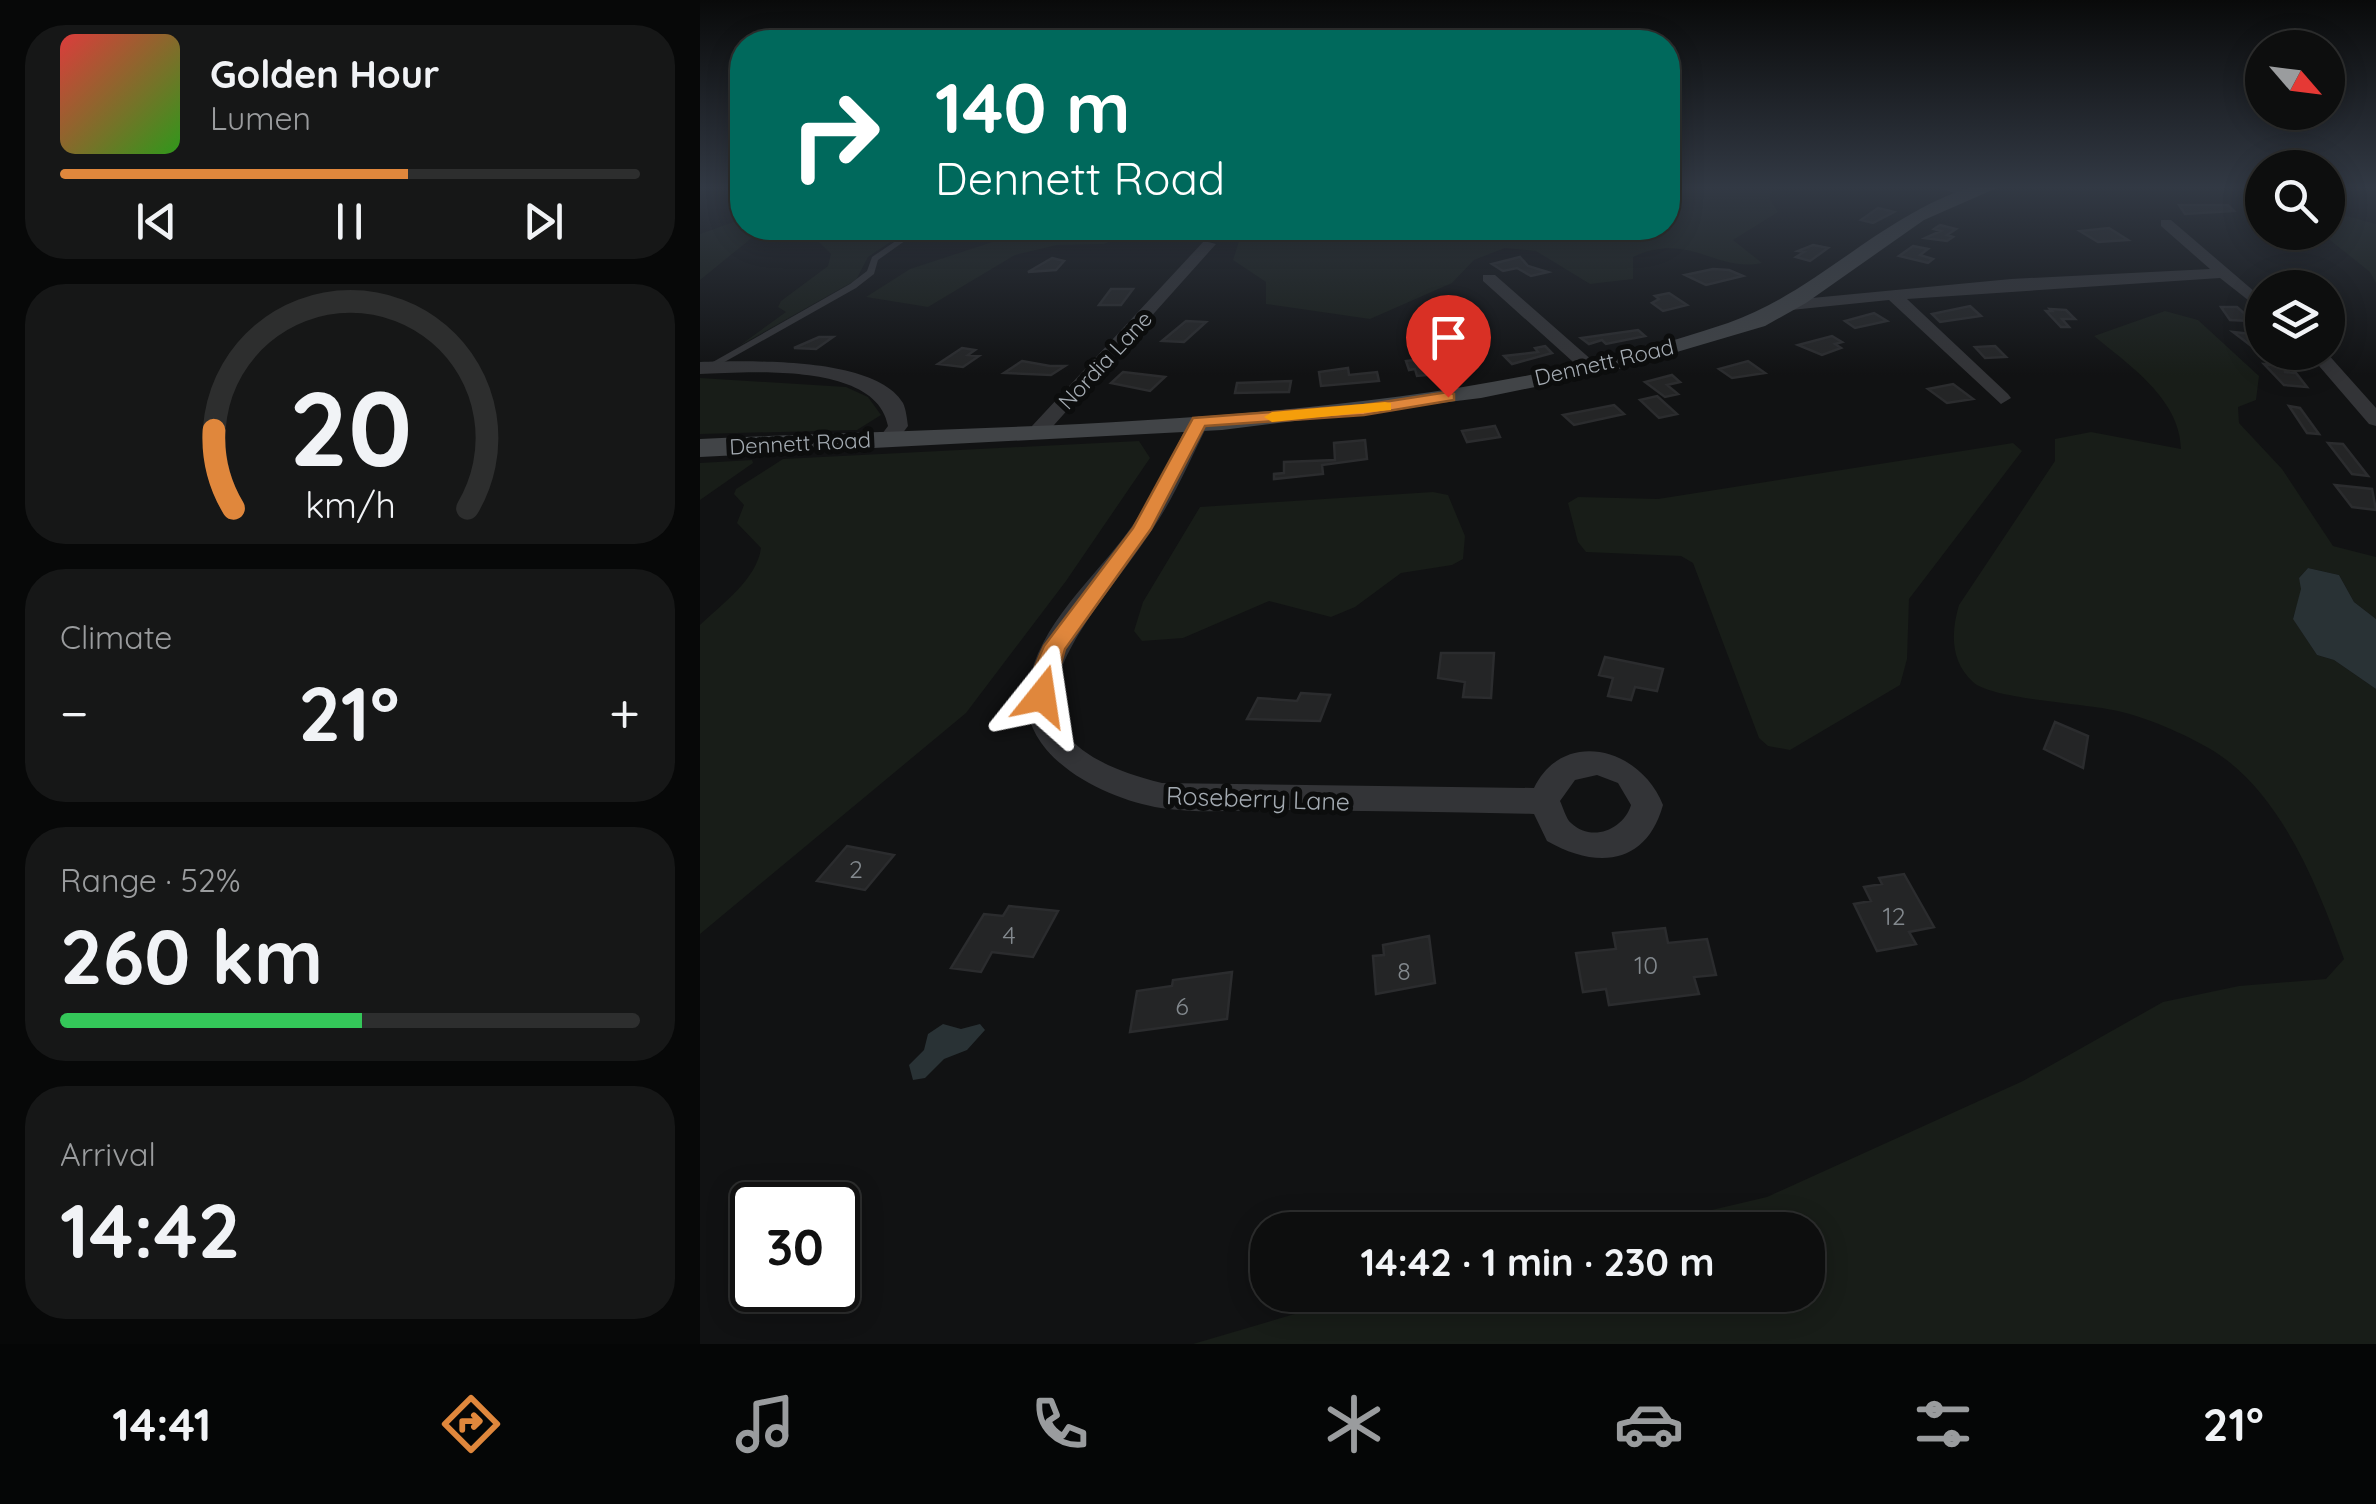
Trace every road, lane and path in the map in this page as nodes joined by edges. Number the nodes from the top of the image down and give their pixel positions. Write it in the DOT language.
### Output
graph roads {
  1 [pos="888,250"];
  2 [pos="1204,250"];
  3 [pos="1866,250"];
  4 [pos="2195,250"];
  5 [pos="2222,273"];
  6 [pos="1489,278"];
  7 [pos="2245,292"];
  8 [pos="1895,297"];
  9 [pos="1791,305"];
  10 [pos="1588,366"];
  11 [pos="704,368"];
  12 [pos="2332,370"];
  13 [pos="2001,398"];
  14 [pos="2376,420"];
  15 [pos="1199,422"];
  16 [pos="1039,430"];
  17 [pos="889,438"];
  18 [pos="700,448"];
  19 [pos="1544,801"];
  1 -- 11 [label="lane"];
  2 -- 16 [label="street, Nordia Lane"];
  3 -- 9 [label="street, Dennett Road"];
  4 -- 5 [label="street"];
  5 -- 7 [label="street"];
  5 -- 8 [label="street"];
  6 -- 10 [label="street"];
  8 -- 9 [label="street"];
  8 -- 13 [label="street"];
  9 -- 10 [label="street, Dennett Road"];
  10 -- 15 [label="street, Dennett Road"];
  11 -- 17 [label="street"];
  12 -- 14 [label="street"];
  15 -- 16 [label="street, Dennett Road"];
  15 -- 19 [label="street, Roseberry Lane"];
  16 -- 17 [label="street, Dennett Road"];
  17 -- 18 [label="street, Dennett Road"];
}
